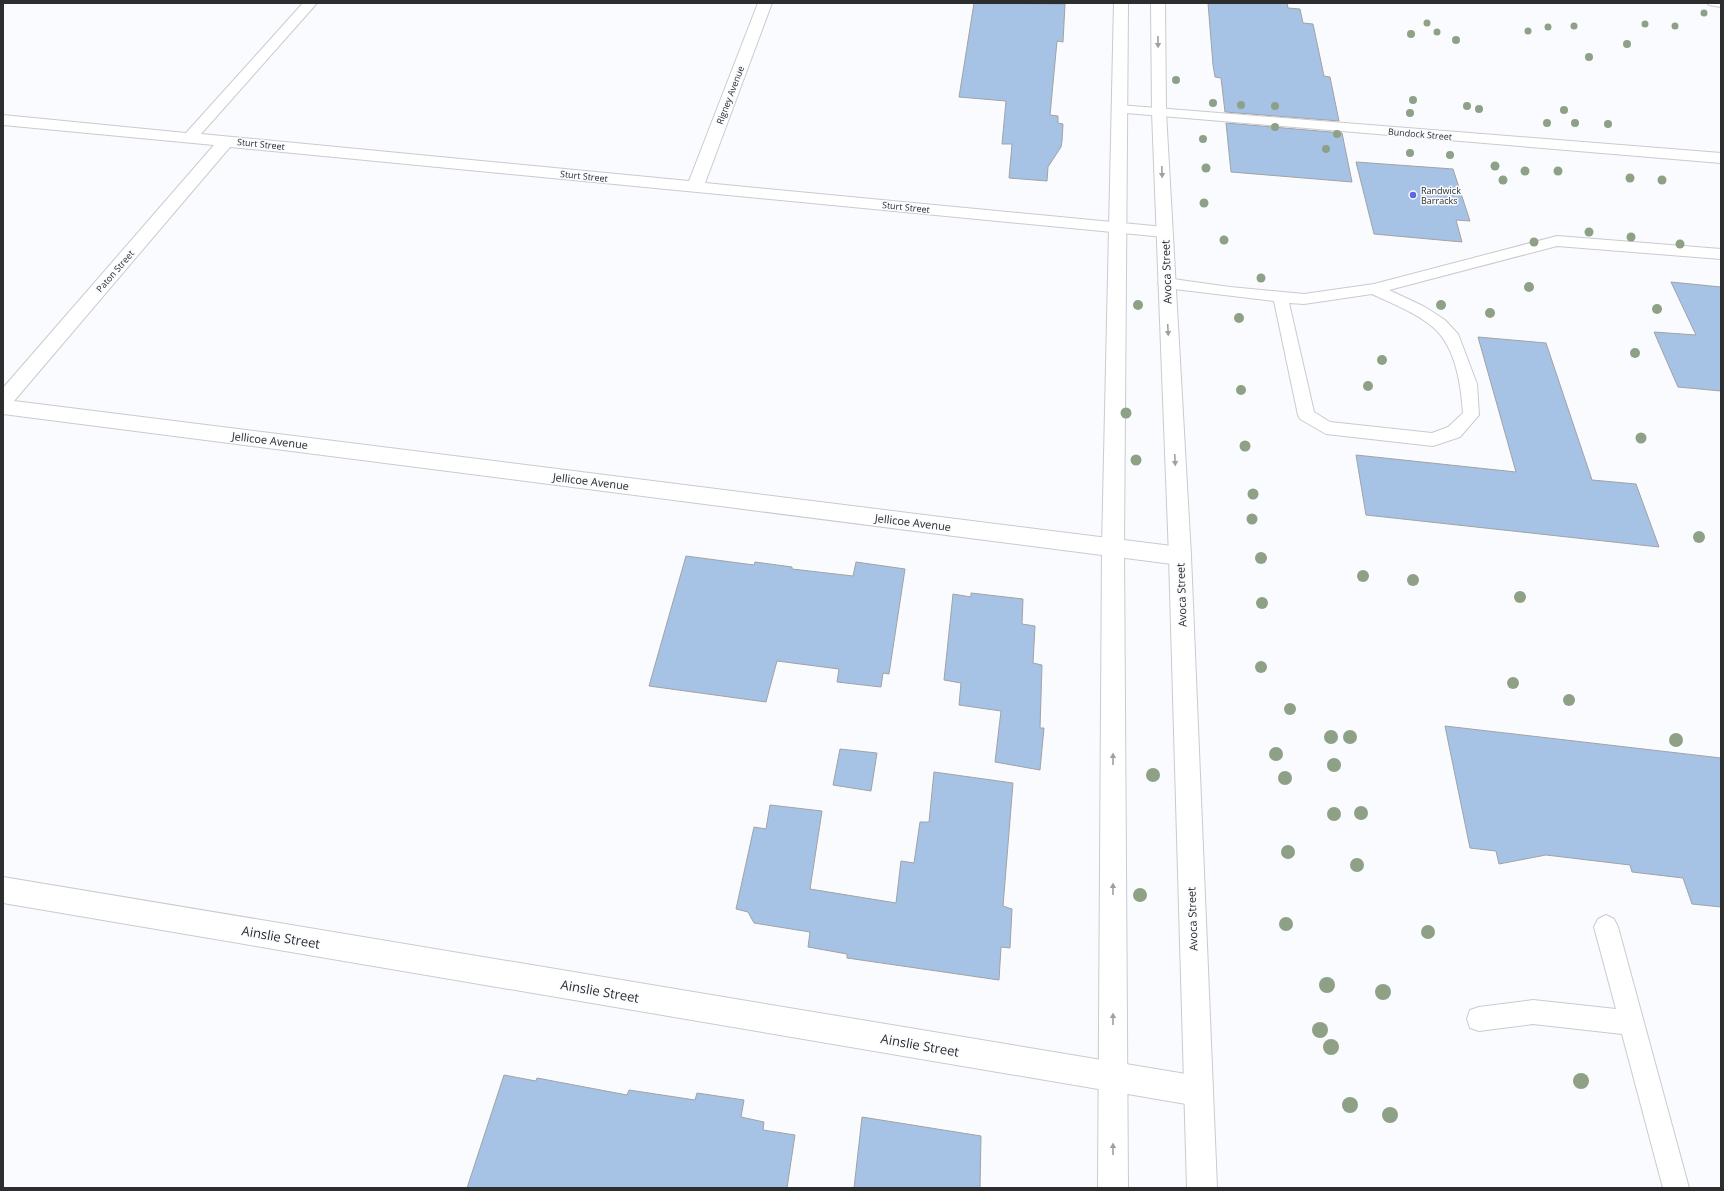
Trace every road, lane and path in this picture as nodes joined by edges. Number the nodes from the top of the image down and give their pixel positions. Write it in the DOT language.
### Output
graph roads {
  1 [pos="310,3"];
  2 [pos="765,3"];
  3 [pos="1121,3"];
  4 [pos="1158,3"];
  5 [pos="1713,3"];
  6 [pos="1721,4"];
  7 [pos="1119,109"];
  8 [pos="1159,112"];
  9 [pos="3,120"];
  10 [pos="191,137"];
  11 [pos="226,141"];
  12 [pos="1721,158"];
  13 [pos="695,187"];
  14 [pos="1117,228"];
  15 [pos="1164,232"];
  16 [pos="1721,254"];
  17 [pos="1166,283"];
  18 [pos="1374,289"];
  19 [pos="1280,296"];
  20 [pos="3,401"];
  21 [pos="3,406"];
  22 [pos="1113,547"];
  23 [pos="1180,556"];
  24 [pos="3,890"];
  25 [pos="1606,927"];
  26 [pos="1479,1019"];
  27 [pos="1632,1023"];
  28 [pos="1113,1077"];
  29 [pos="1198,1091"];
  30 [pos="1112,1188"];
  31 [pos="1202,1188"];
  32 [pos="1676,1188"];
  1 -- 10 [label="street"];
  2 -- 13 [label="street, Rigney Avenue"];
  3 -- 7 [label="street"];
  4 -- 8 [label="street, Avoca Street, one-way"];
  5 -- 6 [label="lane"];
  7 -- 8 [label="street, Bundock Street"];
  7 -- 14 [label="street"];
  8 -- 12 [label="street, Bundock Street"];
  8 -- 15 [label="street, Avoca Street, one-way"];
  9 -- 10 [label="street, Sturt Street"];
  10 -- 11 [label="street, Sturt Street"];
  11 -- 13 [label="street, Sturt Street"];
  11 -- 20 [label="street, Paton Street"];
  13 -- 14 [label="street, Sturt Street"];
  14 -- 15 [label="street, Sturt Street"];
  14 -- 22 [label="street"];
  15 -- 17 [label="street, Avoca Street"];
  16 -- 18 [label="lane"];
  17 -- 19 [label="lane"];
  17 -- 23 [label="street, Avoca Street, one-way"];
  18 -- 19 [label="lane"];
  18 -- 19 [label="lane"];
  21 -- 22 [label="street, Jellicoe Avenue"];
  22 -- 23 [label="street, Jellicoe Avenue"];
  28 -- 22 [label="street, one-way"];
  23 -- 29 [label="street, Avoca Street"];
  24 -- 28 [label="street, Ainslie Street"];
  25 -- 27 [label="lane"];
  26 -- 27 [label="lane"];
  27 -- 32 [label="lane"];
  28 -- 29 [label="street, Ainslie Street"];
  30 -- 28 [label="street, one-way"];
  29 -- 31 [label="street, Avoca Street"];
}
